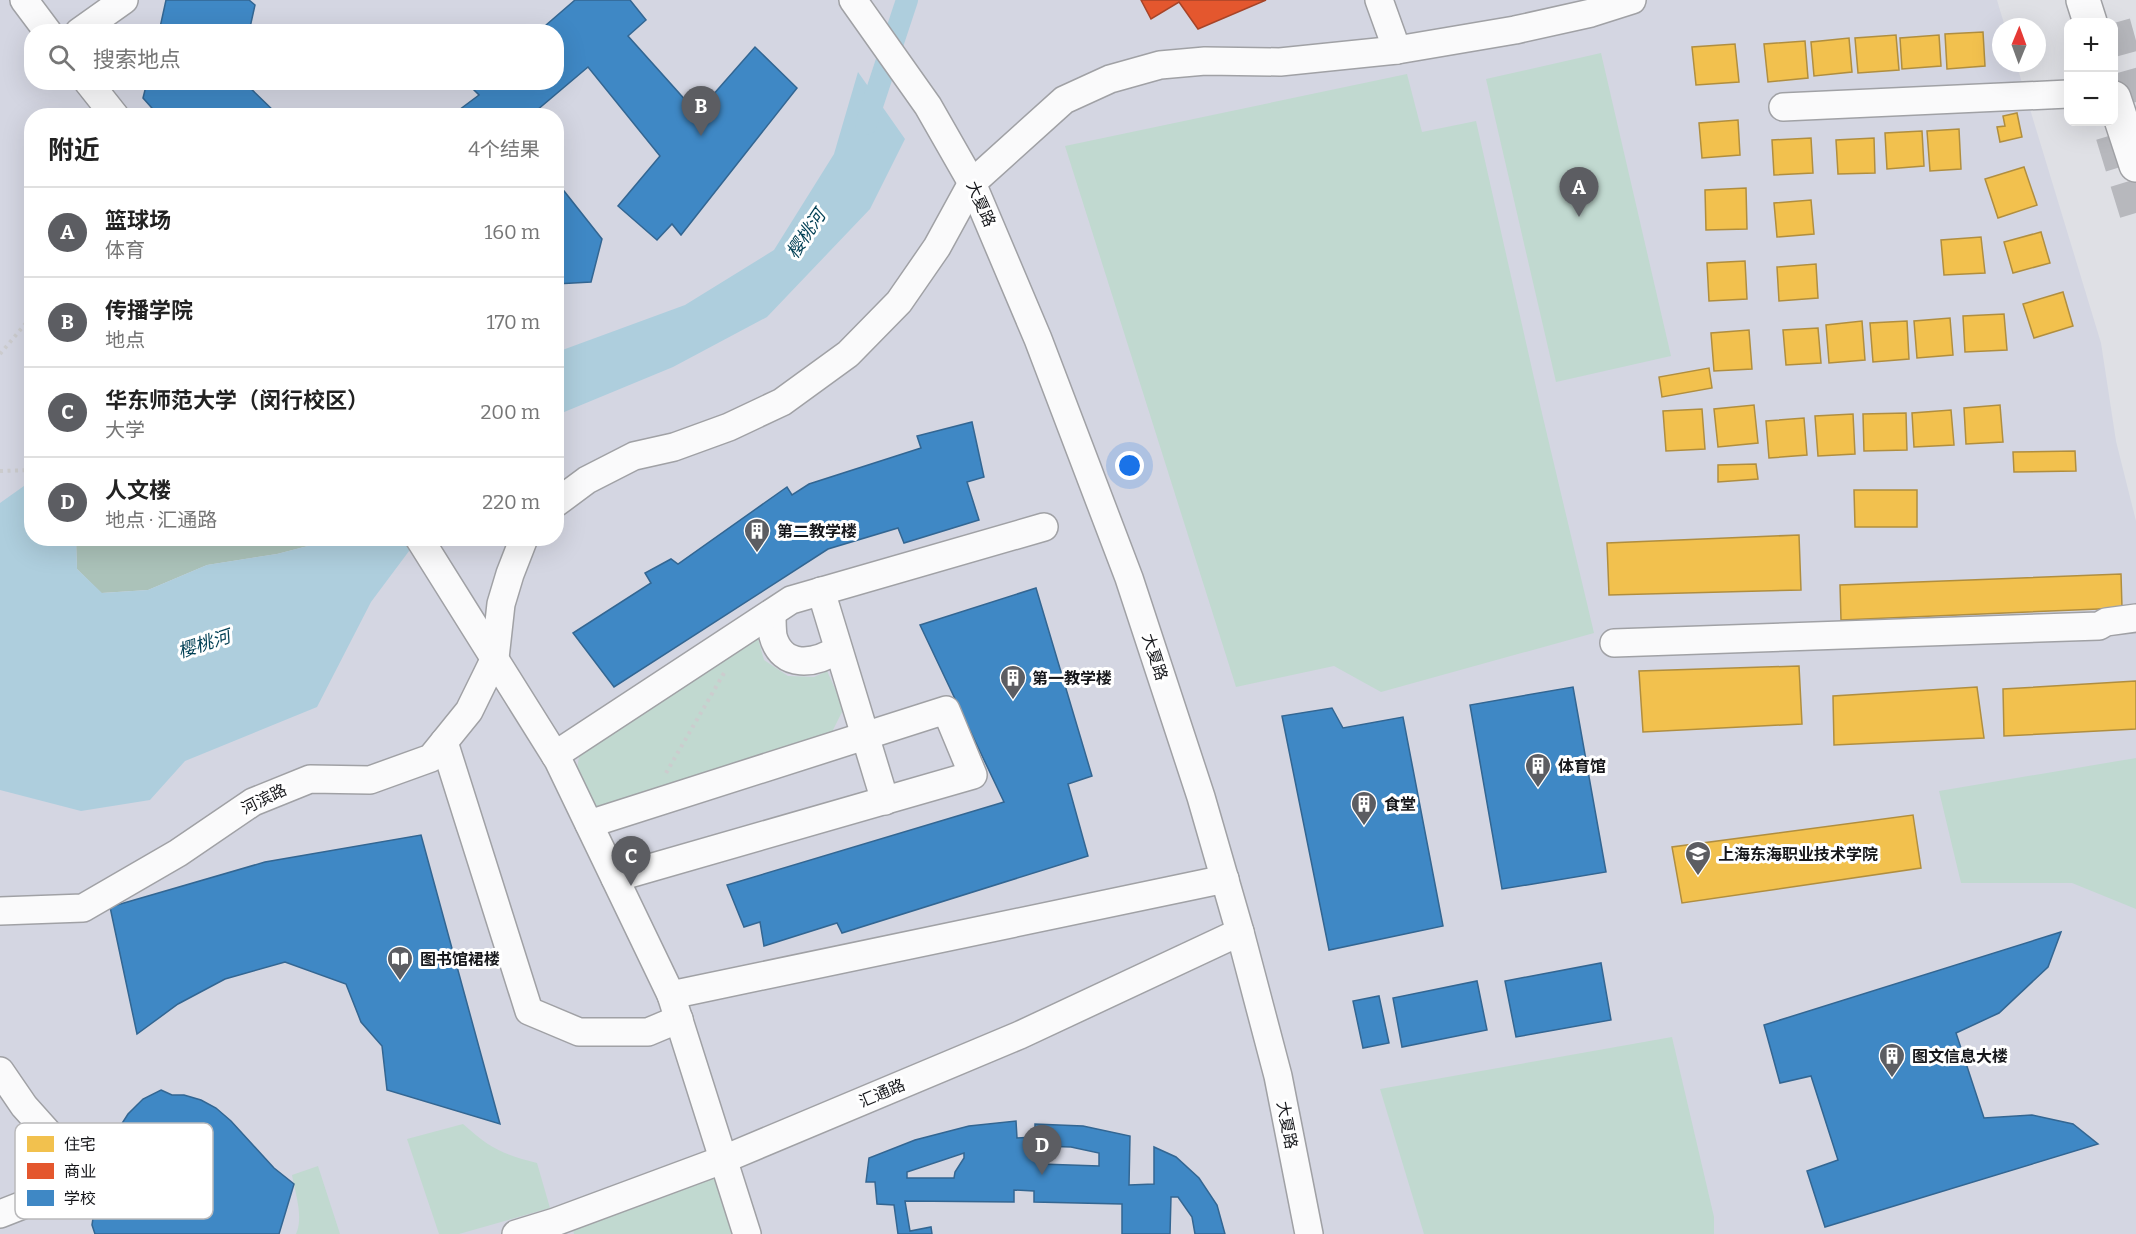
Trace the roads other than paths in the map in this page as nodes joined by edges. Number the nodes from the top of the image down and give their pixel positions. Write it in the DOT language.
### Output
graph roads {
  1 [pos="24,0"];
  2 [pos="124,0"];
  3 [pos="1379,0"];
  4 [pos="1632,0"];
  5 [pos="2083,0"];
  6 [pos="854,2"];
  7 [pos="2089,18"];
  8 [pos="42,24"];
  9 [pos="90,24"];
  10 [pos="1397,50"];
  11 [pos="94,90"];
  12 [pos="2064,94"];
  13 [pos="1783,107"];
  14 [pos="109,108"];
  15 [pos="2118,111"];
  16 [pos="2136,165"];
  17 [pos="972,183"];
  18 [pos="564,497"];
  19 [pos="1044,527"];
  20 [pos="424,546"];
  21 [pos="521,546"];
  22 [pos="821,591"];
  23 [pos="772,613"];
  24 [pos="2136,618"];
  25 [pos="1614,643"];
  26 [pos="838,649"];
  27 [pos="495,658"];
  28 [pos="864,736"];
  29 [pos="444,742"];
  30 [pos="555,755"];
  31 [pos="885,801"];
  32 [pos="589,824"];
  33 [pos="615,878"];
  34 [pos="1225,879"];
  35 [pos="0,911"];
  36 [pos="1240,932"];
  37 [pos="675,1007"];
  38 [pos="0,1071"];
  39 [pos="39,1123"];
  40 [pos="722,1160"];
  41 [pos="15,1208"];
  42 [pos="0,1214"];
  43 [pos="556,1228"];
  44 [pos="516,1234"];
  45 [pos="747,1234"];
  46 [pos="1309,1234"];
  1 -- 8 [label="street"];
  2 -- 9 [label="street"];
  3 -- 10 [label="street"];
  4 -- 10 [label="street"];
  5 -- 7 [label="main road"];
  6 -- 17 [label="street, 大夏路"];
  10 -- 17 [label="street"];
  11 -- 14 [label="street"];
  12 -- 13 [label="street"];
  15 -- 16 [label="main road"];
  17 -- 18 [label="street"];
  17 -- 34 [label="street, 大夏路"];
  19 -- 22 [label="street"];
  20 -- 27 [label="street"];
  21 -- 27 [label="street, 河滨路"];
  22 -- 23 [label="street"];
  22 -- 26 [label="street"];
  23 -- 26 [label="street"];
  23 -- 30 [label="street"];
  24 -- 25 [label="street"];
  26 -- 28 [label="street"];
  27 -- 29 [label="street, 河滨路"];
  27 -- 30 [label="street"];
  28 -- 31 [label="street"];
  28 -- 31 [label="street"];
  28 -- 32 [label="street"];
  29 -- 35 [label="street, 河滨路"];
  29 -- 37 [label="street"];
  30 -- 32 [label="street"];
  31 -- 33 [label="street"];
  32 -- 33 [label="street"];
  33 -- 37 [label="street"];
  34 -- 36 [label="street, 大夏路"];
  34 -- 37 [label="street"];
  36 -- 40 [label="street, 汇通路"];
  36 -- 46 [label="street, 大夏路"];
  37 -- 40 [label="street"];
  38 -- 39 [label="street"];
  40 -- 43 [label="street, 汇通路"];
  40 -- 45 [label="street"];
  41 -- 42 [label="street"];
  43 -- 44 [label="street, 汇通路"];
}
